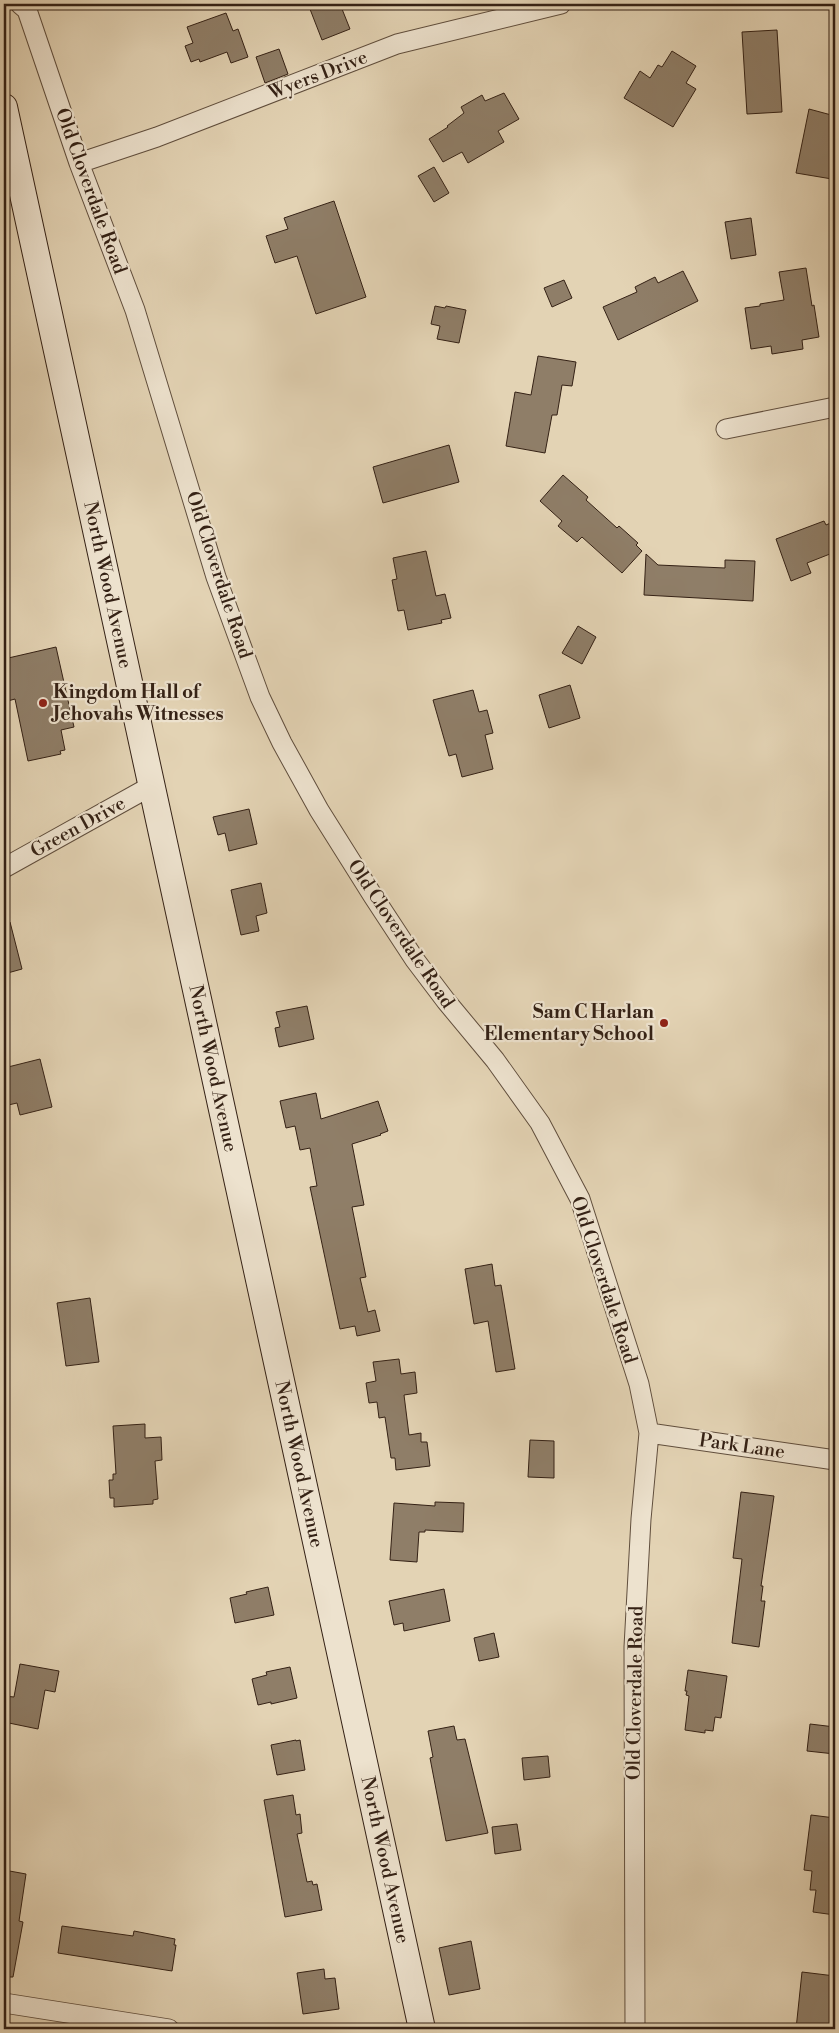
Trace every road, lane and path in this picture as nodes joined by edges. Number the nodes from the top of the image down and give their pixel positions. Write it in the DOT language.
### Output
graph roads {
  1 [pos="20,4"];
  2 [pos="561,4"];
  3 [pos="4,107"];
  4 [pos="7,135"];
  5 [pos="79,163"];
  6 [pos="835,407"];
  7 [pos="726,429"];
  8 [pos="153,785"];
  9 [pos="4,868"];
  10 [pos="649,1433"];
  11 [pos="835,1460"];
  12 [pos="4,2003"];
  13 [pos="169,2029"];
  14 [pos="422,2029"];
  15 [pos="635,2029"];
  1 -- 5 [label="street, Old Cloverdale Road"];
  2 -- 5 [label="street, Wyers Drive"];
  3 -- 4 [label="main road, North Wood Avenue"];
  4 -- 8 [label="main road, North Wood Avenue"];
  5 -- 10 [label="street, Old Cloverdale Road"];
  6 -- 7 [label="street"];
  8 -- 9 [label="street, Green Drive"];
  8 -- 14 [label="main road, North Wood Avenue"];
  10 -- 11 [label="street, Park Lane"];
  10 -- 15 [label="street, Old Cloverdale Road"];
  12 -- 13 [label="street"];
}
